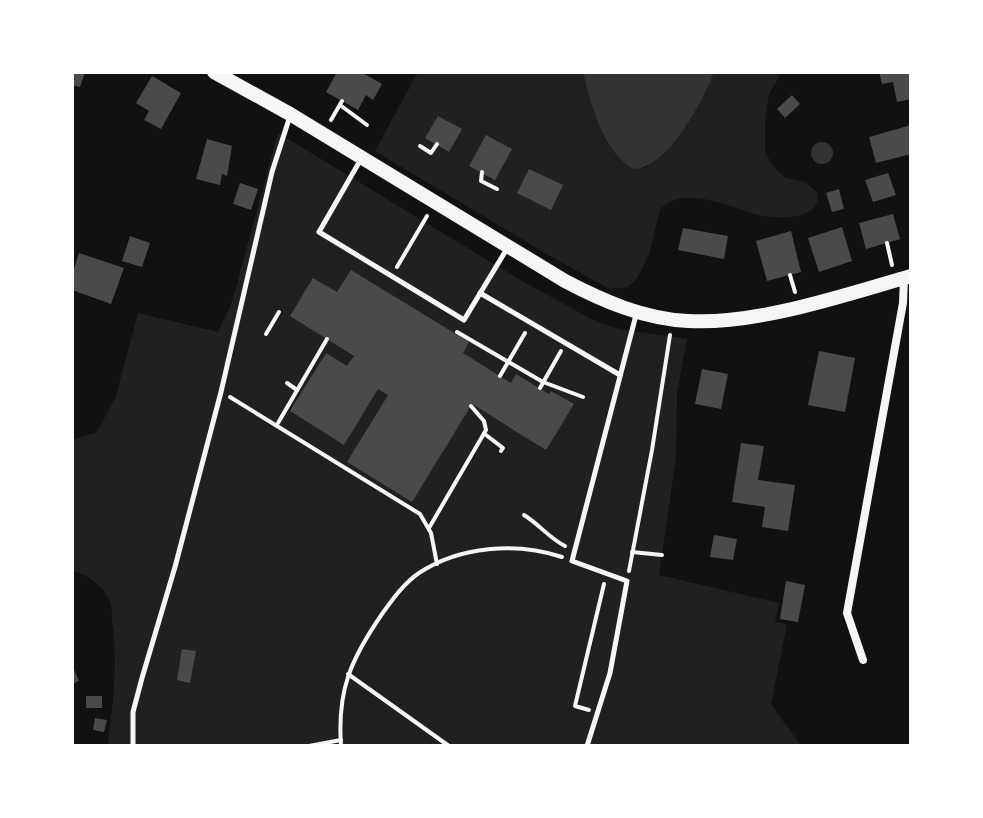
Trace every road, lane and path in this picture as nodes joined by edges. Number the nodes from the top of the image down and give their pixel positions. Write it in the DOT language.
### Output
graph roads {
  1 [pos="214,72"];
  2 [pos="290,114"];
  3 [pos="331,120"];
  4 [pos="367,125"];
  5 [pos="437,144"];
  6 [pos="420,146"];
  7 [pos="361,158"];
  8 [pos="482,172"];
  9 [pos="497,189"];
  10 [pos="435,201"];
  11 [pos="887,243"];
  12 [pos="508,246"];
  13 [pos="892,265"];
  14 [pos="392,275"];
  15 [pos="790,275"];
  16 [pos="907,277"];
  17 [pos="795,292"];
  18 [pos="480,293"];
  19 [pos="279,312"];
  20 [pos="637,312"];
  21 [pos="671,319"];
  22 [pos="530,323"];
  23 [pos="448,326"];
  24 [pos="266,334"];
  25 [pos="327,339"];
  26 [pos="566,343"];
  27 [pos="508,363"];
  28 [pos="620,375"];
  29 [pos="500,376"];
  30 [pos="287,383"];
  31 [pos="542,385"];
  32 [pos="297,390"];
  33 [pos="221,392"];
  34 [pos="583,397"];
  35 [pos="471,406"];
  36 [pos="277,424"];
  37 [pos="485,434"];
  38 [pos="501,451"];
  39 [pos="524,515"];
  40 [pos="429,528"];
  41 [pos="574,551"];
  42 [pos="632,552"];
  43 [pos="662,555"];
  44 [pos="572,561"];
  45 [pos="437,564"];
  46 [pos="606,573"];
  47 [pos="627,581"];
  48 [pos="863,660"];
  49 [pos="348,674"];
  50 [pos="599,713"];
  51 [pos="341,743"];
  52 [pos="133,746"];
  53 [pos="309,746"];
  54 [pos="449,746"];
  55 [pos="587,746"];
  1 -- 2 [label="main road"];
  2 -- 7 [label="main road"];
  2 -- 33 [label="lane"];
  3 -- 4 [label="path"];
  5 -- 6 [label="path"];
  7 -- 10 [label="main road"];
  7 -- 14 [label="lane"];
  8 -- 9 [label="path"];
  10 -- 12 [label="main road"];
  10 -- 14 [label="path"];
  11 -- 13 [label="path"];
  12 -- 18 [label="lane"];
  12 -- 20 [label="main road"];
  14 -- 18 [label="lane"];
  15 -- 17 [label="path"];
  16 -- 21 [label="main road"];
  16 -- 48 [label="street"];
  18 -- 22 [label="lane"];
  19 -- 24 [label="path"];
  20 -- 21 [label="main road"];
  20 -- 28 [label="lane"];
  21 -- 42 [label="path"];
  22 -- 26 [label="lane"];
  22 -- 27 [label="path"];
  23 -- 27 [label="path"];
  25 -- 32 [label="path"];
  26 -- 28 [label="lane"];
  26 -- 31 [label="path"];
  27 -- 29 [label="path"];
  27 -- 31 [label="path"];
  28 -- 41 [label="lane"];
  30 -- 32 [label="path"];
  31 -- 34 [label="path"];
  32 -- 36 [label="path"];
  33 -- 36 [label="path"];
  33 -- 52 [label="lane"];
  35 -- 37 [label="path"];
  36 -- 40 [label="path"];
  37 -- 38 [label="path"];
  37 -- 40 [label="path"];
  39 -- 41 [label="path"];
  40 -- 45 [label="path"];
  41 -- 44 [label="lane"];
  42 -- 43 [label="path"];
  42 -- 47 [label="path"];
  44 -- 45 [label="path"];
  44 -- 46 [label="lane"];
  45 -- 49 [label="path"];
  46 -- 47 [label="lane"];
  46 -- 50 [label="path"];
  47 -- 50 [label="lane"];
  49 -- 51 [label="path"];
  49 -- 54 [label="path"];
  50 -- 55 [label="lane"];
  51 -- 53 [label="path"];
}
